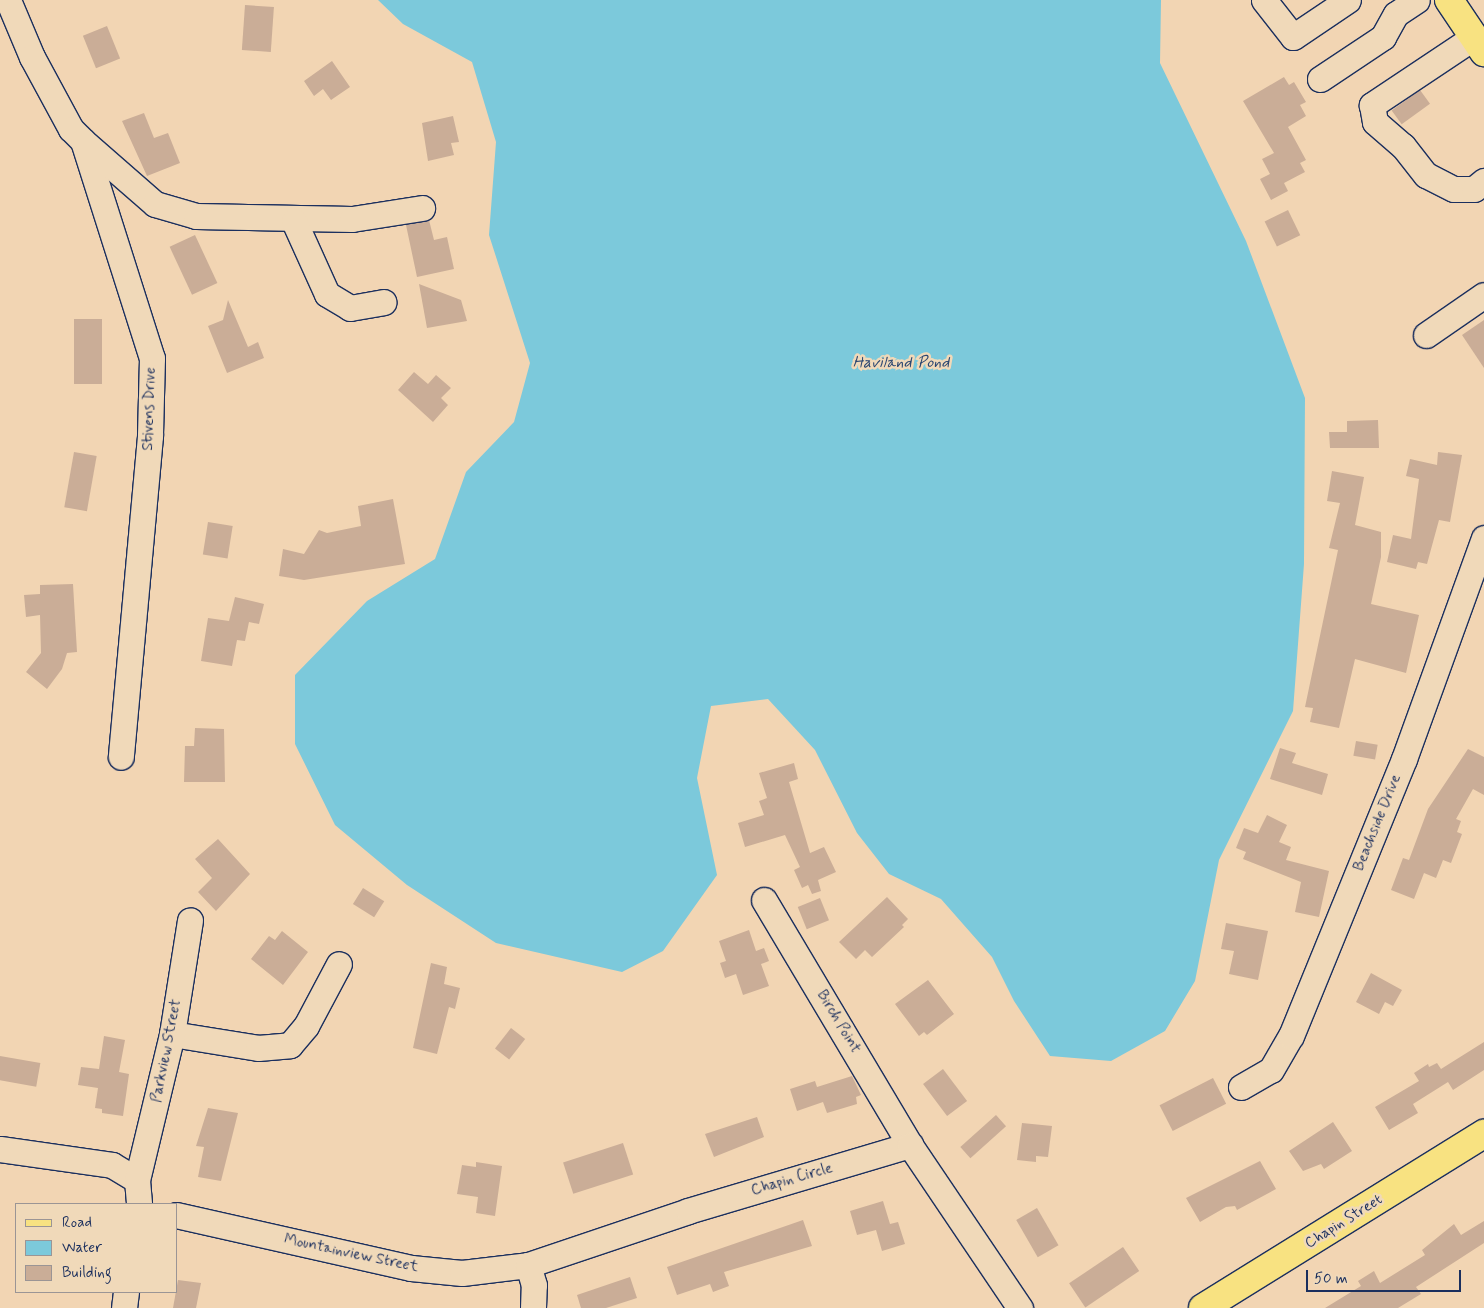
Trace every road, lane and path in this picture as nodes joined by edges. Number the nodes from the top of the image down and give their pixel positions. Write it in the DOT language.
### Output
graph roads {
  1 [pos="8,0"];
  2 [pos="1264,0"];
  3 [pos="1348,0"];
  4 [pos="1417,0"];
  5 [pos="1449,0"];
  6 [pos="1479,44"];
  7 [pos="1320,79"];
  8 [pos="84,141"];
  9 [pos="1484,181"];
  10 [pos="422,208"];
  11 [pos="294,221"];
  12 [pos="1484,295"];
  13 [pos="383,302"];
  14 [pos="1426,335"];
  15 [pos="1484,538"];
  16 [pos="121,756"];
  17 [pos="764,900"];
  18 [pos="190,920"];
  19 [pos="339,964"];
  20 [pos="172,1034"];
  21 [pos="1241,1087"];
  22 [pos="1484,1134"];
  23 [pos="910,1145"];
  24 [pos="0,1149"];
  25 [pos="138,1192"];
  26 [pos="178,1215"];
  27 [pos="528,1266"];
  28 [pos="126,1293"];
  29 [pos="124,1308"];
  30 [pos="533,1308"];
  31 [pos="1020,1308"];
  32 [pos="1203,1308"];
  1 -- 8 [label="street, Stivens Drive"];
  2 -- 3 [label="street"];
  4 -- 7 [label="street"];
  5 -- 6 [label="main road"];
  6 -- 9 [label="street"];
  8 -- 11 [label="street"];
  8 -- 16 [label="street, Stivens Drive"];
  10 -- 11 [label="street"];
  11 -- 13 [label="street"];
  12 -- 14 [label="street"];
  15 -- 21 [label="street, Beachside Drive"];
  17 -- 23 [label="street, Birch Point"];
  18 -- 20 [label="street, Parkview Street"];
  19 -- 20 [label="street"];
  20 -- 25 [label="street, Parkview Street"];
  22 -- 32 [label="main road, Chapin Street"];
  23 -- 27 [label="street, Chapin Circle"];
  23 -- 31 [label="street"];
  24 -- 25 [label="street"];
  26 -- 27 [label="street, Mountainview Street"];
  27 -- 30 [label="street"];
  28 -- 29 [label="street"];
}
